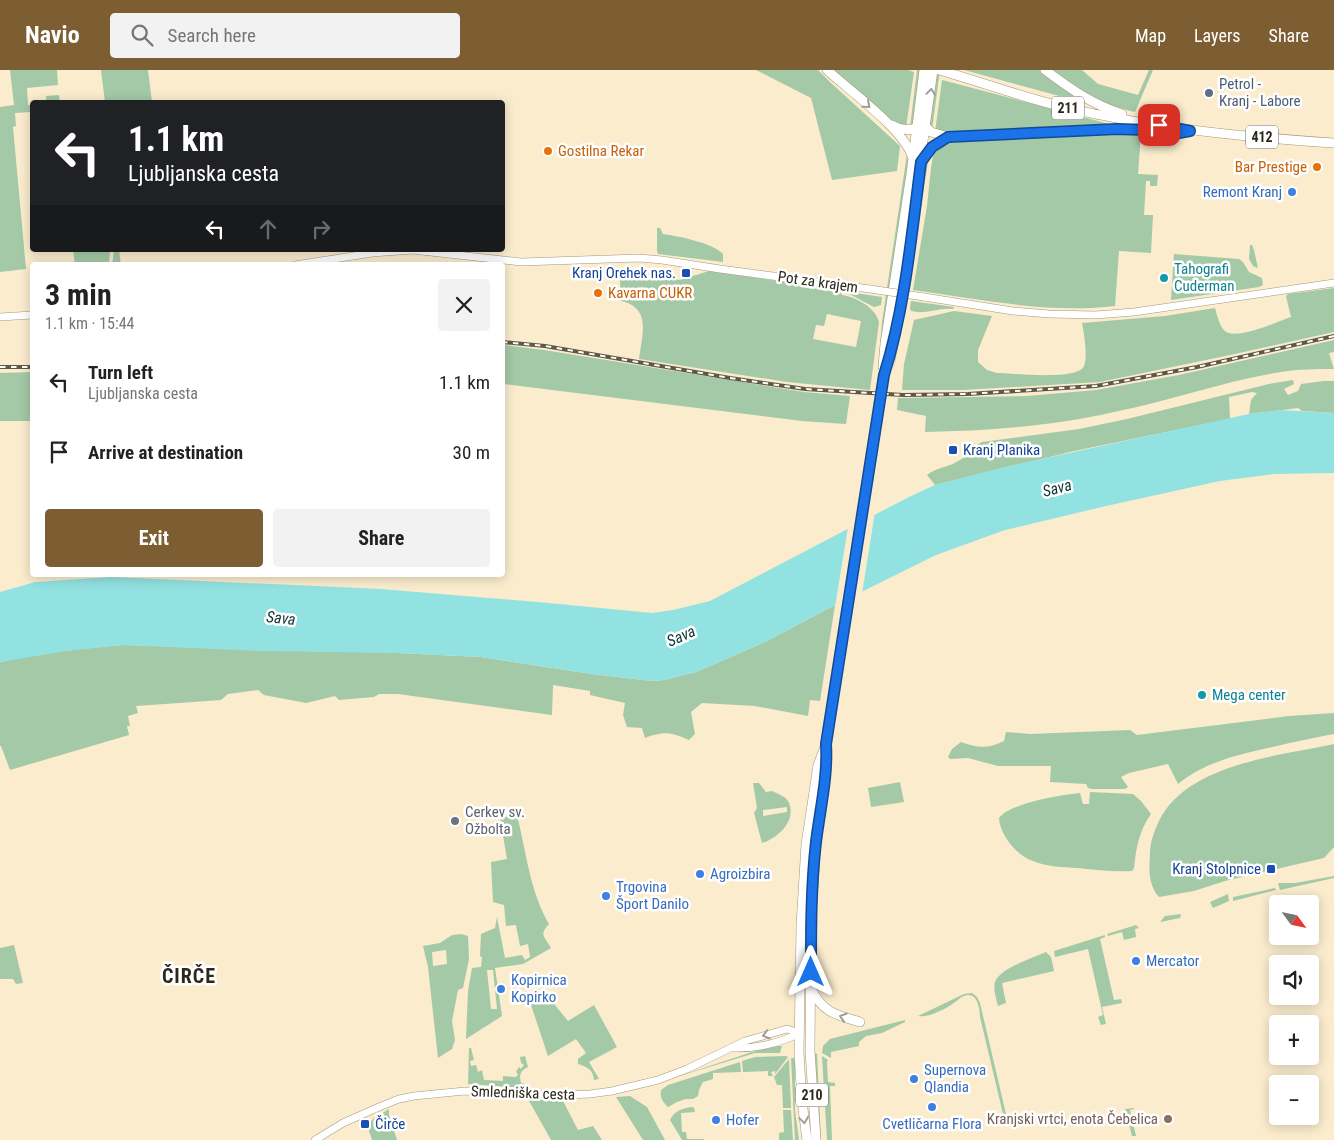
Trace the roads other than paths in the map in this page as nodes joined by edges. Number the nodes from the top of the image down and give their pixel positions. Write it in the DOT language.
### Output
graph roads {
  1 [pos="827,70"];
  2 [pos="924,70"];
  3 [pos="934,70"];
  4 [pos="939,70"];
  5 [pos="1045,70"];
  6 [pos="923,113"];
  7 [pos="886,122"];
  8 [pos="921,126"];
  9 [pos="1170,127"];
  10 [pos="1190,131"];
  11 [pos="948,137"];
  12 [pos="1334,143"];
  13 [pos="917,160"];
  14 [pos="385,252"];
  15 [pos="430,252"];
  16 [pos="311,262"];
  17 [pos="1334,283"];
  18 [pos="30,315"];
  19 [pos="0,317"];
  20 [pos="826,744"];
  21 [pos="811,988"];
  22 [pos="860,1022"];
  23 [pos="800,1033"];
  24 [pos="315,1140"];
  25 [pos="807,1140"];
  26 [pos="816,1140"];
  1 -- 7 [label="main road, 211, one-way"];
  2 -- 6 [label="main road, 210"];
  6 -- 3 [label="main road, 210, one-way"];
  4 -- 9 [label="main road, 211"];
  5 -- 9 [label="main road, 211"];
  6 -- 8 [label="main road, 210"];
  7 -- 8 [label="main road, 211"];
  7 -- 13 [label="main road, 211"];
  8 -- 11 [label="main road, 211"];
  8 -- 13 [label="main road, 210"];
  9 -- 10 [label="main road, 211"];
  10 -- 11 [label="main road, 211"];
  10 -- 12 [label="main road, 412"];
  11 -- 13 [label="main road"];
  13 -- 20 [label="main road, 210, bridge"];
  14 -- 16 [label="street, Pot za krajem, bridge"];
  15 -- 17 [label="street, Pot za krajem, bridge"];
  18 -- 19 [label="street"];
  20 -- 21 [label="main road, 210"];
  20 -- 23 [label="main road, 210"];
  22 -- 21 [label="main road, one-way"];
  21 -- 26 [label="main road, 210"];
  23 -- 24 [label="street, Smledniška cesta"];
  23 -- 25 [label="main road, 210, one-way"];
}
